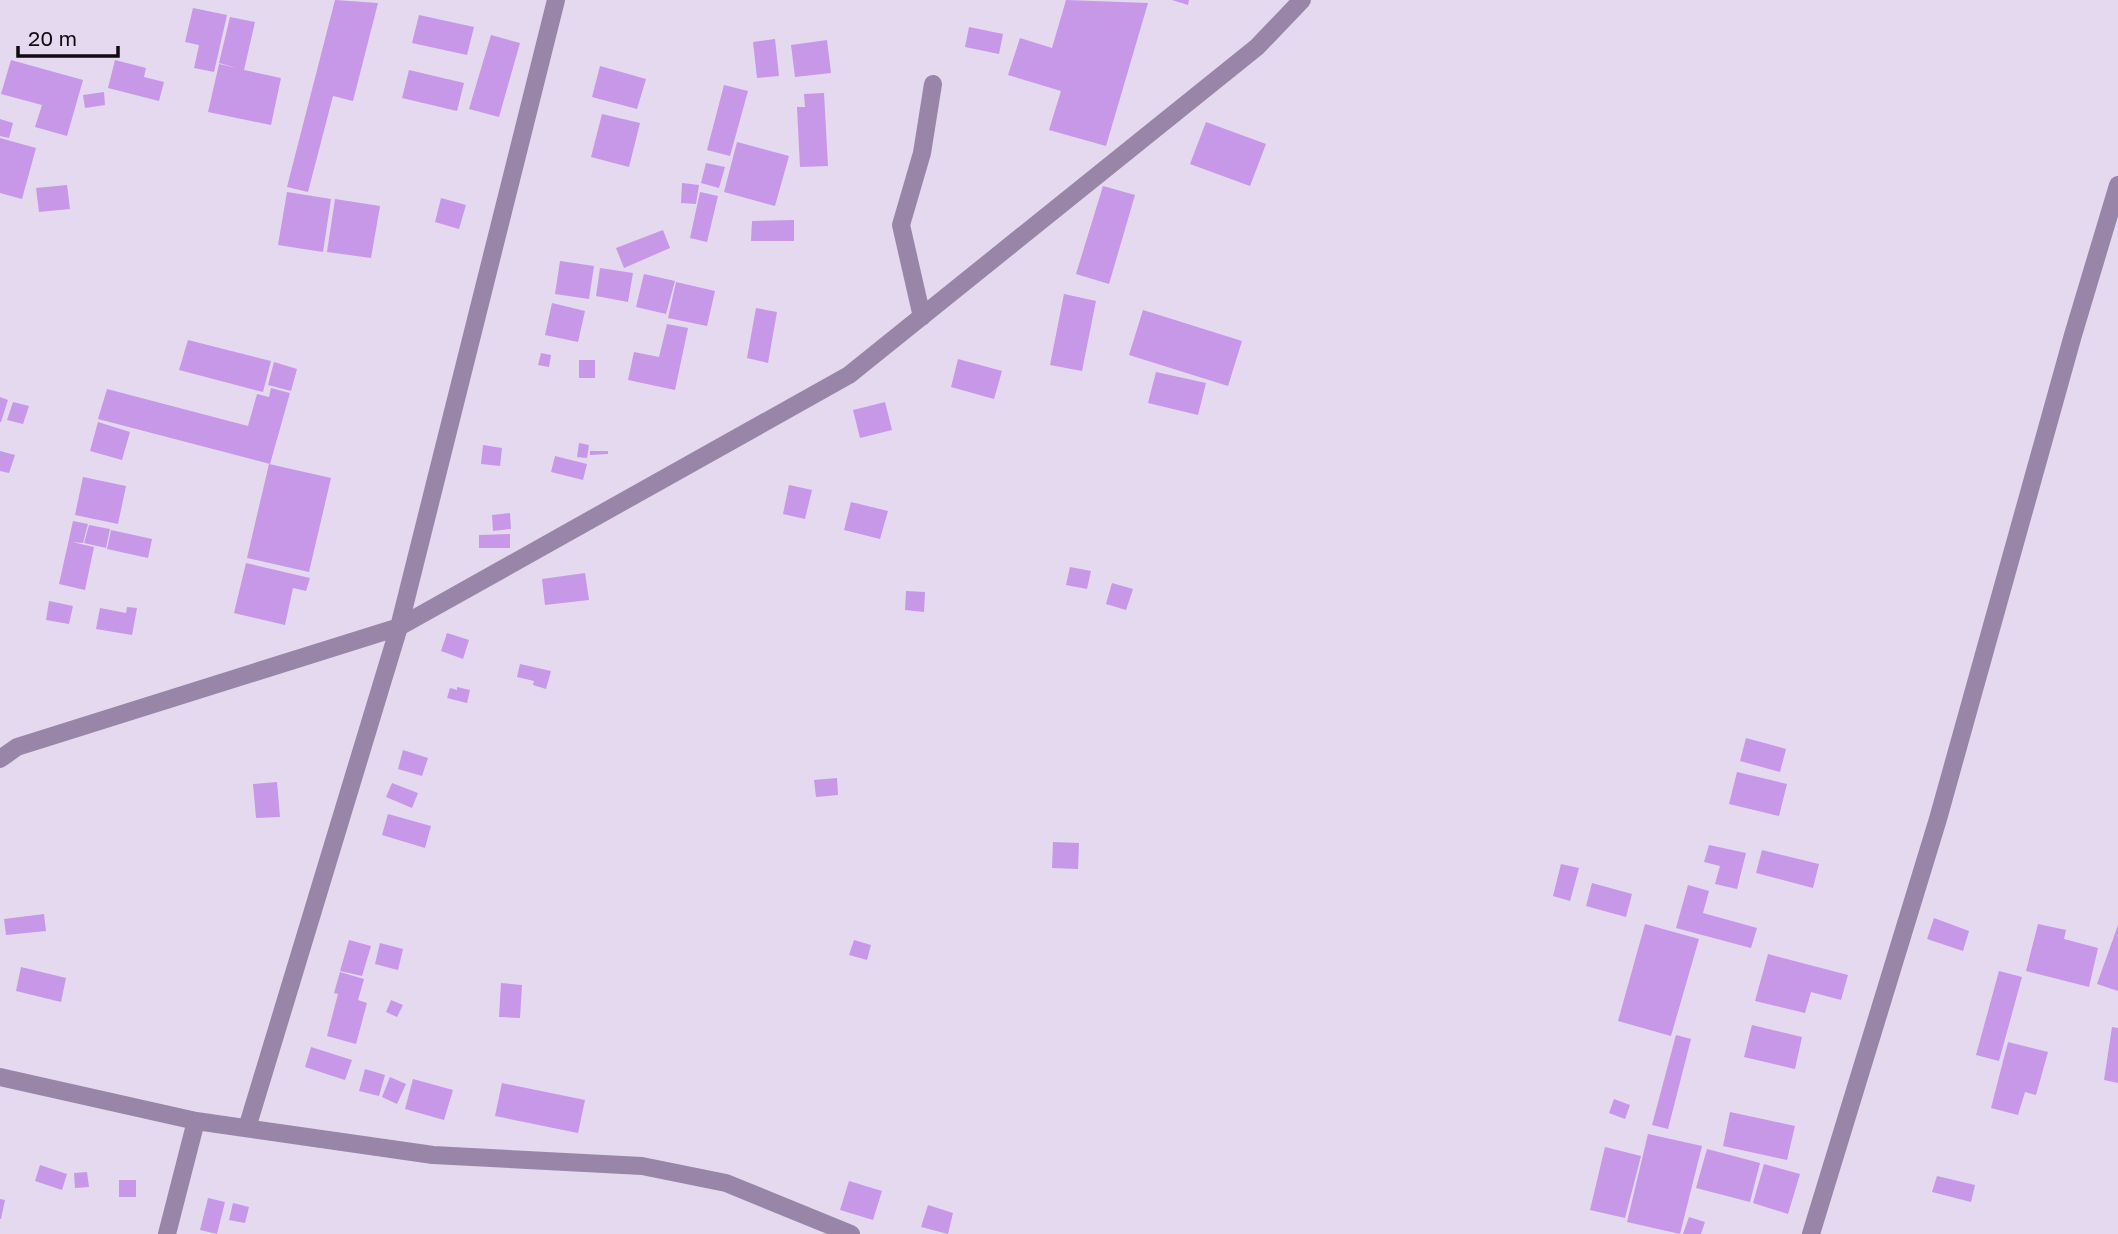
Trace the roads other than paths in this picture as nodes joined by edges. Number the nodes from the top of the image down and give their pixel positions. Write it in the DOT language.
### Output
graph roads {
  1 [pos="556,0"];
  2 [pos="1302,0"];
  3 [pos="933,84"];
  4 [pos="2118,185"];
  5 [pos="922,317"];
  6 [pos="399,627"];
  7 [pos="0,759"];
  8 [pos="0,1077"];
  9 [pos="196,1121"];
  10 [pos="247,1128"];
  11 [pos="167,1234"];
  12 [pos="851,1234"];
  13 [pos="1811,1234"];
  1 -- 6 [label="street"];
  2 -- 5 [label="street"];
  3 -- 5 [label="street"];
  4 -- 13 [label="street"];
  5 -- 6 [label="street"];
  6 -- 7 [label="street"];
  6 -- 10 [label="street"];
  8 -- 9 [label="street"];
  9 -- 10 [label="street"];
  9 -- 11 [label="street"];
  10 -- 12 [label="street"];
}
